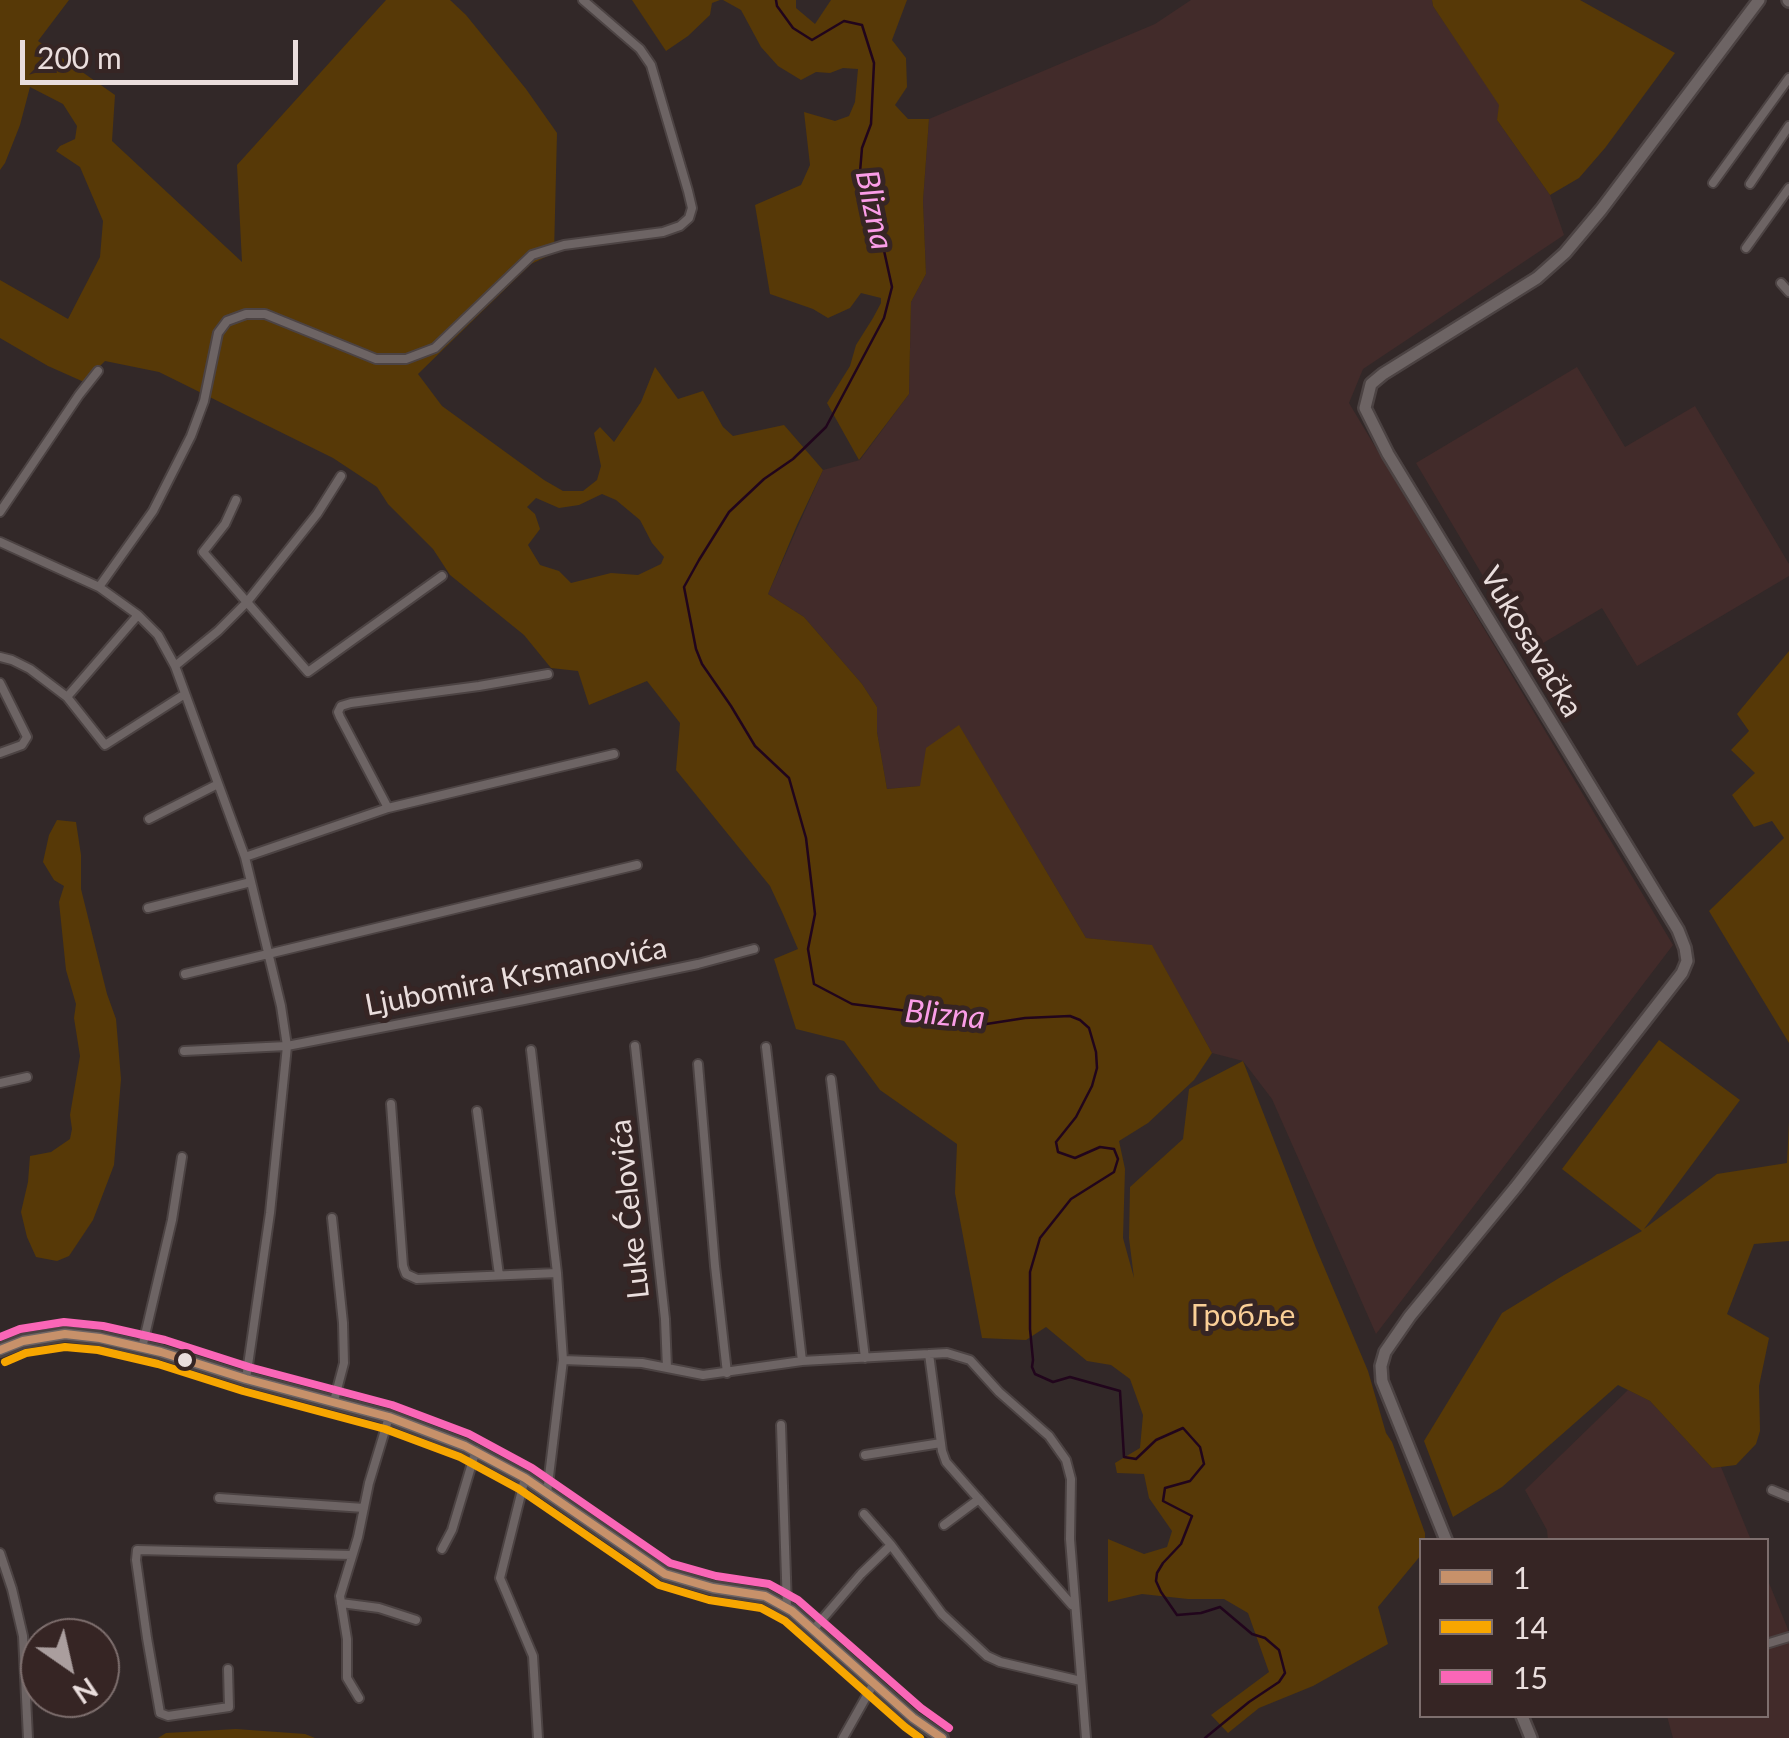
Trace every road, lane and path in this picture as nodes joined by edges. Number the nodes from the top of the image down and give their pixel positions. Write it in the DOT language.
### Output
graph roads {
  1 [pos="583,0"];
  2 [pos="1759,0"];
  3 [pos="1789,78"];
  4 [pos="1789,126"];
  5 [pos="1713,183"];
  6 [pos="1750,184"];
  7 [pos="1789,188"];
  8 [pos="1746,248"];
  9 [pos="1781,283"];
  10 [pos="1789,292"];
  11 [pos="98,372"];
  12 [pos="341,476"];
  13 [pos="236,500"];
  14 [pos="0,512"];
  15 [pos="0,542"];
  16 [pos="442,576"];
  17 [pos="99,587"];
  18 [pos="247,602"];
  19 [pos="138,615"];
  20 [pos="0,657"];
  21 [pos="174,666"];
  22 [pos="548,674"];
  23 [pos="0,683"];
  24 [pos="185,694"];
  25 [pos="66,697"];
  26 [pos="0,754"];
  27 [pos="614,754"];
  28 [pos="218,784"];
  29 [pos="388,808"];
  30 [pos="149,819"];
  31 [pos="245,857"];
  32 [pos="637,865"];
  33 [pos="252,882"];
  34 [pos="148,908"];
  35 [pos="754,949"];
  36 [pos="267,955"];
  37 [pos="185,974"];
  38 [pos="287,1046"];
  39 [pos="635,1046"];
  40 [pos="766,1047"];
  41 [pos="532,1050"];
  42 [pos="184,1051"];
  43 [pos="698,1064"];
  44 [pos="27,1077"];
  45 [pos="831,1079"];
  46 [pos="0,1083"];
  47 [pos="390,1104"];
  48 [pos="476,1111"];
  49 [pos="182,1157"];
  50 [pos="332,1218"];
  51 [pos="557,1273"];
  52 [pos="499,1275"];
  53 [pos="142,1348"];
  54 [pos="0,1350"];
  55 [pos="929,1354"];
  56 [pos="865,1358"];
  57 [pos="563,1360"];
  58 [pos="802,1361"];
  59 [pos="667,1368"];
  60 [pos="727,1373"];
  61 [pos="246,1380"];
  62 [pos="334,1402"];
  63 [pos="389,1416"];
  64 [pos="781,1425"];
  65 [pos="941,1444"];
  66 [pos="476,1450"];
  67 [pos="865,1454"];
  68 [pos="525,1478"];
  69 [pos="1772,1490"];
  70 [pos="547,1493"];
  71 [pos="1789,1497"];
  72 [pos="219,1498"];
  73 [pos="979,1500"];
  74 [pos="364,1508"];
  75 [pos="864,1514"];
  76 [pos="944,1525"];
  77 [pos="1445,1538"];
  78 [pos="891,1545"];
  79 [pos="442,1549"];
  80 [pos="0,1553"];
  81 [pos="352,1554"];
  82 [pos="341,1603"];
  83 [pos="787,1608"];
  84 [pos="1076,1610"];
  85 [pos="416,1620"];
  86 [pos="813,1630"];
  87 [pos="228,1669"];
  88 [pos="1081,1681"];
  89 [pos="874,1683"];
  90 [pos="359,1698"];
  91 [pos="28,1738"];
  92 [pos="538,1738"];
  93 [pos="844,1738"];
  94 [pos="942,1738"];
  95 [pos="1086,1738"];
  1 -- 17 [label="street"];
  2 -- 77 [label="street, Vukosavačka"];
  3 -- 5 [label="street"];
  4 -- 6 [label="street"];
  7 -- 8 [label="street"];
  9 -- 10 [label="street"];
  11 -- 14 [label="street"];
  12 -- 18 [label="street"];
  13 -- 18 [label="street"];
  15 -- 17 [label="street"];
  16 -- 18 [label="street"];
  17 -- 19 [label="street"];
  18 -- 21 [label="street"];
  19 -- 21 [label="street"];
  19 -- 25 [label="street"];
  20 -- 25 [label="street"];
  21 -- 24 [label="street"];
  22 -- 29 [label="street"];
  23 -- 26 [label="street"];
  24 -- 25 [label="street"];
  24 -- 28 [label="street"];
  27 -- 29 [label="street"];
  28 -- 30 [label="street"];
  28 -- 31 [label="street"];
  29 -- 31 [label="street"];
  31 -- 33 [label="street"];
  32 -- 36 [label="street"];
  33 -- 34 [label="street"];
  33 -- 36 [label="street"];
  35 -- 38 [label="street, Ljubomira Krsmanovića"];
  36 -- 37 [label="street"];
  36 -- 38 [label="street"];
  38 -- 42 [label="street, Ljubomira Krsmanovića"];
  38 -- 61 [label="street"];
  39 -- 59 [label="street, Luke Ćelovića"];
  40 -- 58 [label="street"];
  41 -- 51 [label="street"];
  43 -- 60 [label="street"];
  44 -- 46 [label="street"];
  45 -- 56 [label="street"];
  47 -- 52 [label="street"];
  48 -- 52 [label="street"];
  49 -- 53 [label="street"];
  50 -- 62 [label="street"];
  51 -- 52 [label="street"];
  51 -- 57 [label="street"];
  53 -- 54 [label="street"];
  53 -- 61 [label="street"];
  55 -- 56 [label="street"];
  55 -- 65 [label="street"];
  55 -- 84 [label="street"];
  56 -- 58 [label="street"];
  57 -- 59 [label="street"];
  57 -- 70 [label="street"];
  58 -- 60 [label="street"];
  59 -- 60 [label="street"];
  61 -- 62 [label="street"];
  62 -- 63 [label="street"];
  63 -- 66 [label="street"];
  63 -- 74 [label="street"];
  64 -- 83 [label="street"];
  65 -- 67 [label="street"];
  65 -- 73 [label="street"];
  66 -- 68 [label="street"];
  66 -- 79 [label="street"];
  68 -- 70 [label="street"];
  68 -- 92 [label="street"];
  69 -- 71 [label="street"];
  70 -- 83 [label="street"];
  72 -- 74 [label="street"];
  73 -- 76 [label="street"];
  73 -- 84 [label="street"];
  74 -- 81 [label="street"];
  75 -- 78 [label="street"];
  78 -- 86 [label="street"];
  78 -- 88 [label="street"];
  80 -- 91 [label="street"];
  81 -- 82 [label="street"];
  81 -- 87 [label="street"];
  82 -- 85 [label="street"];
  82 -- 90 [label="street"];
  83 -- 86 [label="street"];
  84 -- 88 [label="street"];
  86 -- 89 [label="street"];
  88 -- 95 [label="street"];
  89 -- 93 [label="street"];
  89 -- 94 [label="street"];
}
